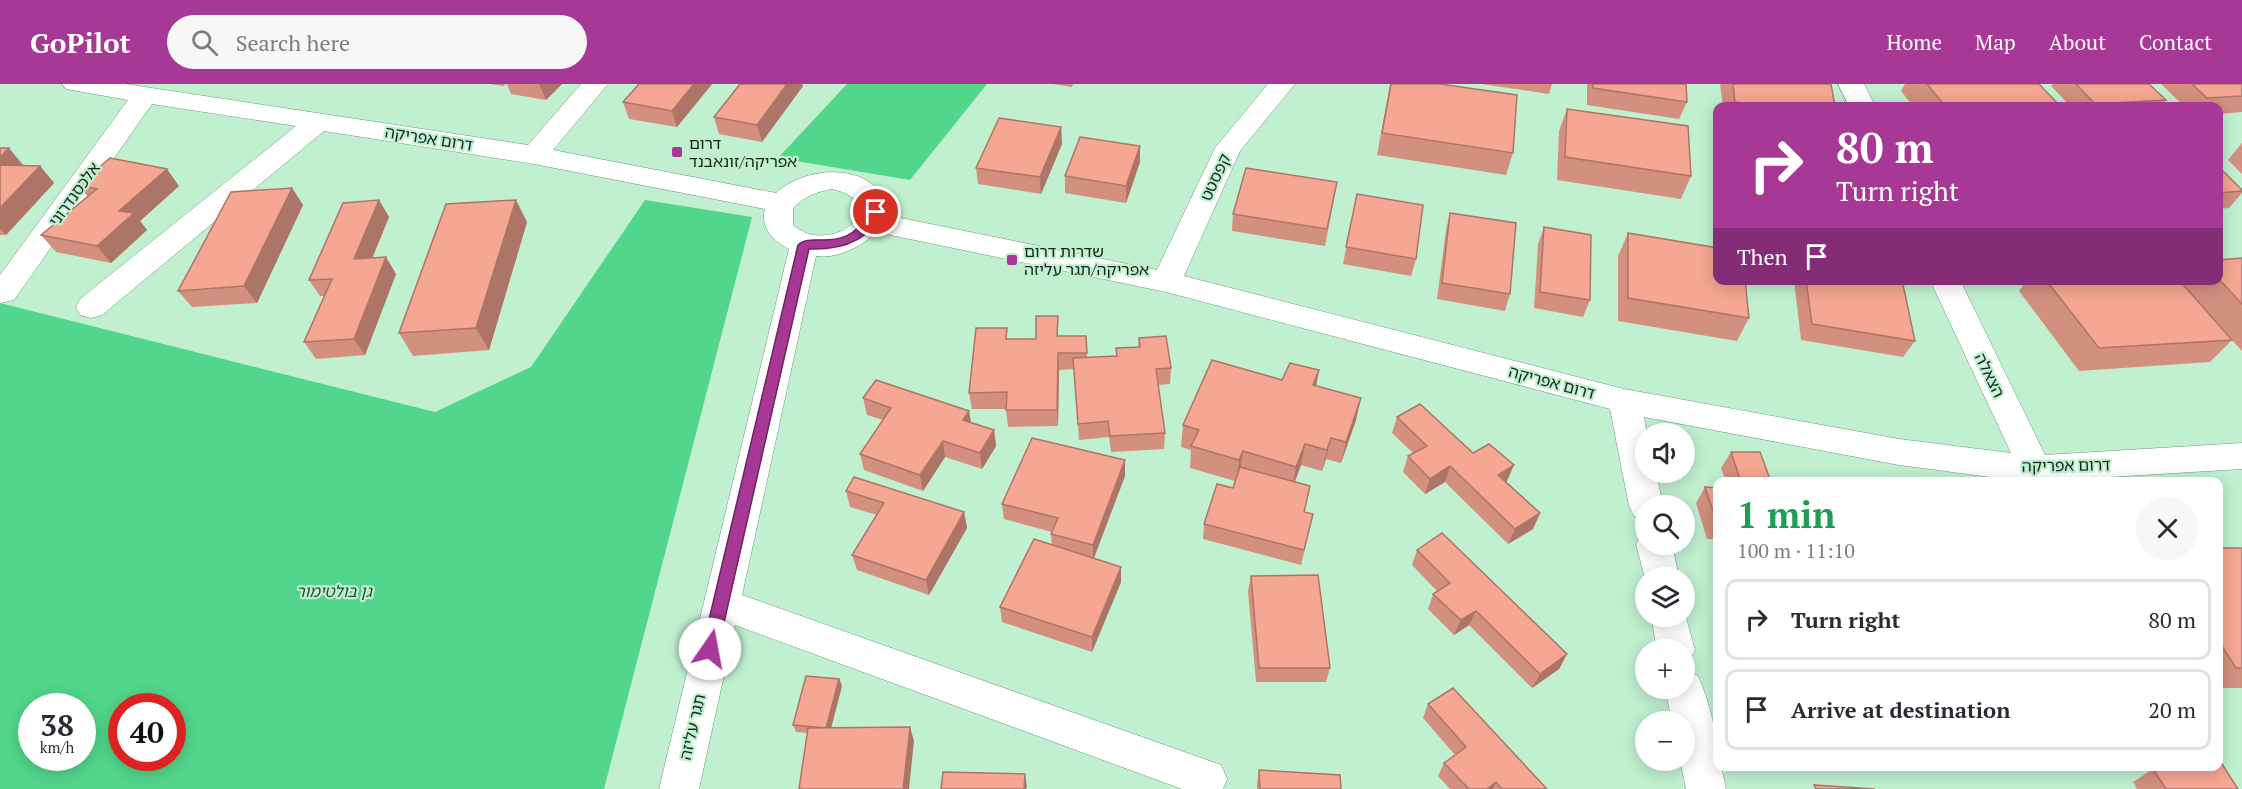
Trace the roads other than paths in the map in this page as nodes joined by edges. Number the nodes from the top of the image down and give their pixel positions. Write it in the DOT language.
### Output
graph roads {
  1 [pos="75,84"];
  2 [pos="595,84"];
  3 [pos="1282,84"];
  4 [pos="1851,84"];
  5 [pos="145,95"];
  6 [pos="1860,102"];
  7 [pos="318,122"];
  8 [pos="534,155"];
  9 [pos="782,203"];
  10 [pos="872,222"];
  11 [pos="804,245"];
  12 [pos="1166,282"];
  13 [pos="1947,285"];
  14 [pos="3,293"];
  15 [pos="91,307"];
  16 [pos="1624,400"];
  17 [pos="2242,456"];
  18 [pos="2035,469"];
  19 [pos="1644,495"];
  20 [pos="720,603"];
  21 [pos="1686,699"];
  22 [pos="1207,779"];
  23 [pos="679,789"];
  24 [pos="1706,789"];
  1 -- 5 [label="street, דרום אפריקה"];
  2 -- 8 [label="street"];
  3 -- 12 [label="street, קפסטט"];
  4 -- 6 [label="street"];
  5 -- 7 [label="street, דרום אפריקה"];
  5 -- 14 [label="street, אלכסנדרוני"];
  7 -- 8 [label="street, דרום אפריקה"];
  7 -- 15 [label="street"];
  8 -- 9 [label="street, דרום אפריקה"];
  9 -- 10 [label="street"];
  9 -- 11 [label="street"];
  10 -- 11 [label="street"];
  10 -- 12 [label="street, דרום אפריקה"];
  11 -- 20 [label="street, תגר עליזה"];
  12 -- 16 [label="street, דרום אפריקה"];
  13 -- 18 [label="street, הצאלה"];
  16 -- 18 [label="street, דרום אפריקה"];
  16 -- 19 [label="street"];
  17 -- 18 [label="street, דרום אפריקה"];
  20 -- 22 [label="street"];
  20 -- 23 [label="street, תגר עליזה"];
  21 -- 24 [label="street"];
}
